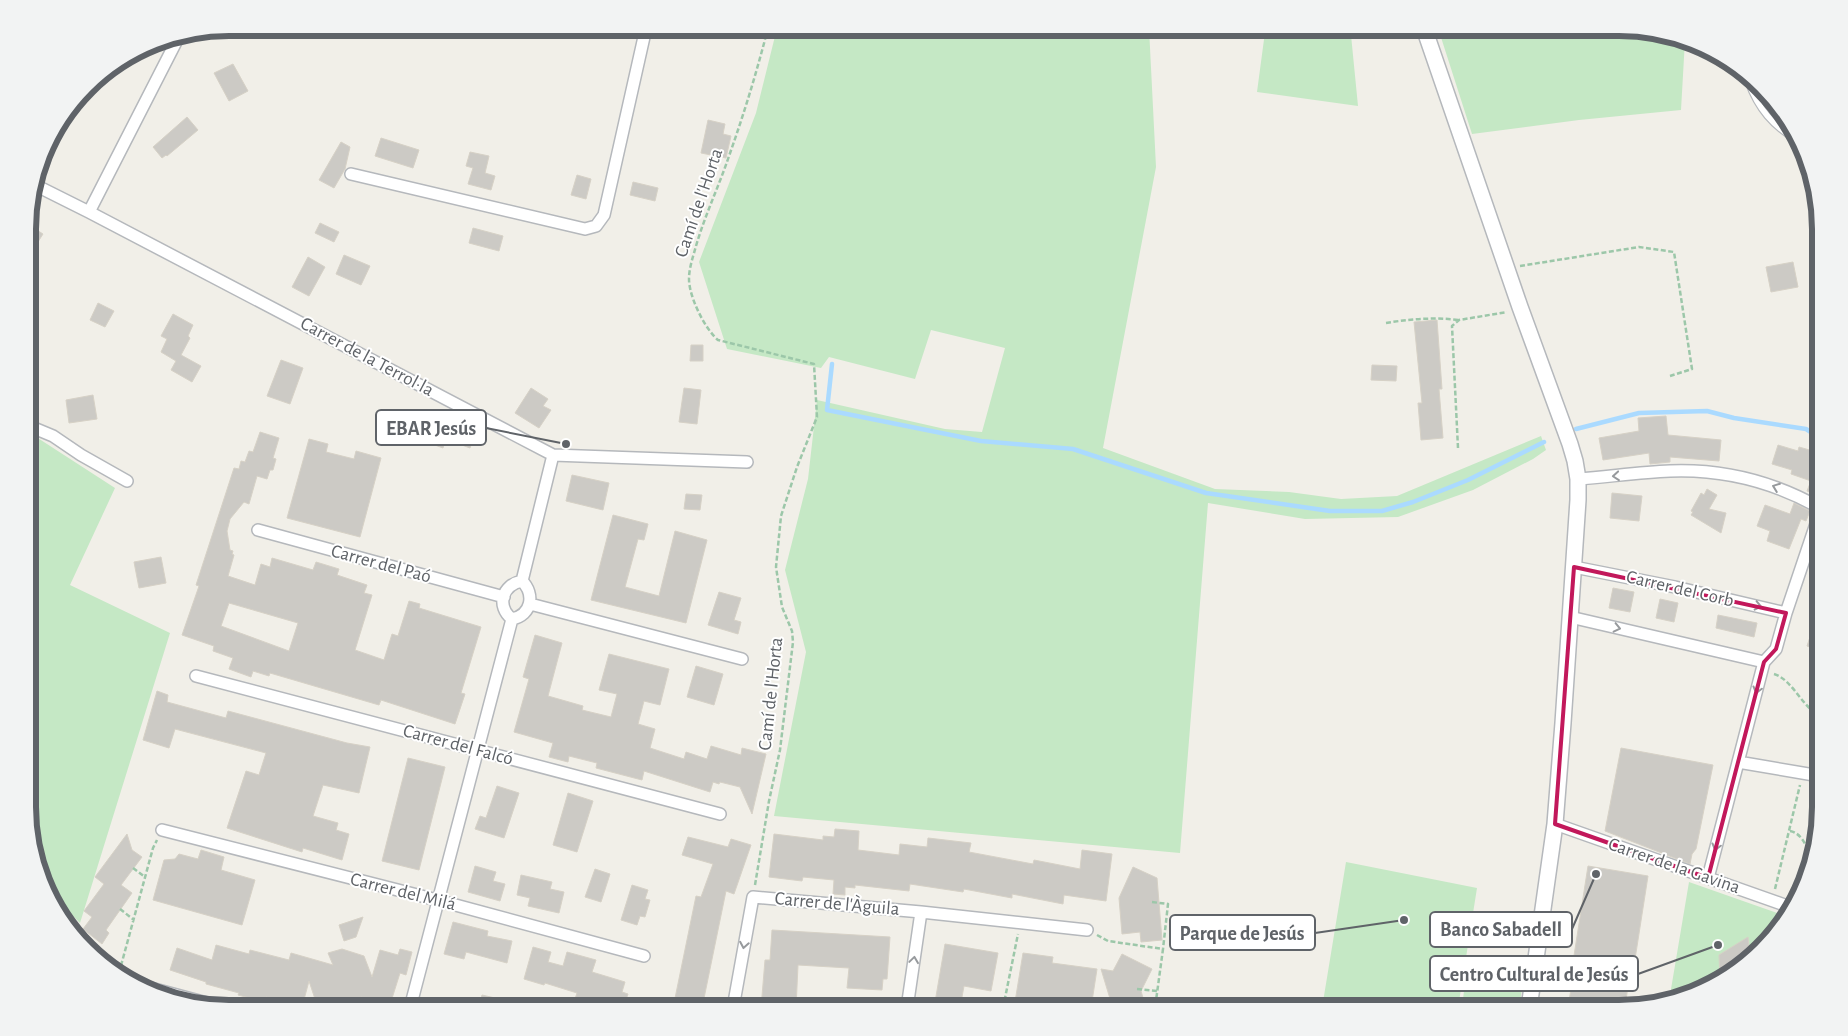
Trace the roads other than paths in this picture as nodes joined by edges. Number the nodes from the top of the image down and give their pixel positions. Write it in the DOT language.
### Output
graph roads {
  1 [pos="644,36"];
  2 [pos="1427,36"];
  3 [pos="175,44"];
  4 [pos="1752,90"];
  5 [pos="1787,134"];
  6 [pos="351,174"];
  7 [pos="41,188"];
  8 [pos="89,212"];
  9 [pos="36,429"];
  10 [pos="553,455"];
  11 [pos="747,462"];
  12 [pos="1578,479"];
  13 [pos="127,481"];
  14 [pos="1812,504"];
  15 [pos="258,530"];
  16 [pos="1812,536"];
  17 [pos="1574,566"];
  18 [pos="522,581"];
  19 [pos="504,597"];
  20 [pos="530,604"];
  21 [pos="1786,613"];
  22 [pos="1570,617"];
  23 [pos="512,619"];
  24 [pos="742,658"];
  25 [pos="1763,666"];
  26 [pos="196,676"];
  27 [pos="477,750"];
  28 [pos="1738,762"];
  29 [pos="1812,775"];
  30 [pos="720,814"];
  31 [pos="1555,824"];
  32 [pos="162,830"];
  33 [pos="1708,878"];
  34 [pos="438,900"];
  35 [pos="1785,905"];
  36 [pos="921,912"];
  37 [pos="1086,930"];
  38 [pos="644,956"];
  39 [pos="412,1000"];
  40 [pos="734,1000"];
  41 [pos="908,1000"];
  42 [pos="1530,1000"];
  1 -- 6 [label="street"];
  2 -- 12 [label="street"];
  3 -- 8 [label="street"];
  4 -- 5 [label="lane"];
  7 -- 8 [label="street, Carrer de la Terrol·la"];
  8 -- 10 [label="street, Carrer de la Terrol·la"];
  9 -- 13 [label="street"];
  10 -- 11 [label="street, Carrer de la Terrol·la"];
  10 -- 18 [label="street"];
  14 -- 12 [label="street, one-way"];
  12 -- 17 [label="street"];
  15 -- 19 [label="street, Carrer del Paó"];
  16 -- 21 [label="street"];
  17 -- 21 [label="street, Carrer del Corb, one-way"];
  17 -- 22 [label="street"];
  18 -- 19 [label="street"];
  18 -- 20 [label="street"];
  19 -- 23 [label="street"];
  20 -- 23 [label="street"];
  20 -- 24 [label="street"];
  21 -- 25 [label="street"];
  22 -- 25 [label="street, one-way"];
  22 -- 31 [label="street"];
  23 -- 27 [label="street"];
  25 -- 28 [label="street, one-way"];
  26 -- 27 [label="street, Carrer del Falcó"];
  27 -- 30 [label="street, Carrer del Falcó"];
  27 -- 34 [label="street"];
  28 -- 29 [label="street"];
  28 -- 33 [label="street, one-way"];
  31 -- 33 [label="street, Carrer de la Gavina"];
  31 -- 42 [label="street"];
  32 -- 34 [label="street, Carrer del Milá"];
  33 -- 35 [label="street, Carrer de la Gavina"];
  34 -- 38 [label="street, Carrer del Milá"];
  34 -- 39 [label="street"];
  36 -- 37 [label="street, Carrer de l'Àguila"];
  36 -- 40 [label="street, Carrer de l'Àguila, one-way"];
  41 -- 36 [label="street, Carrer de l'Àguila, one-way"];
}
